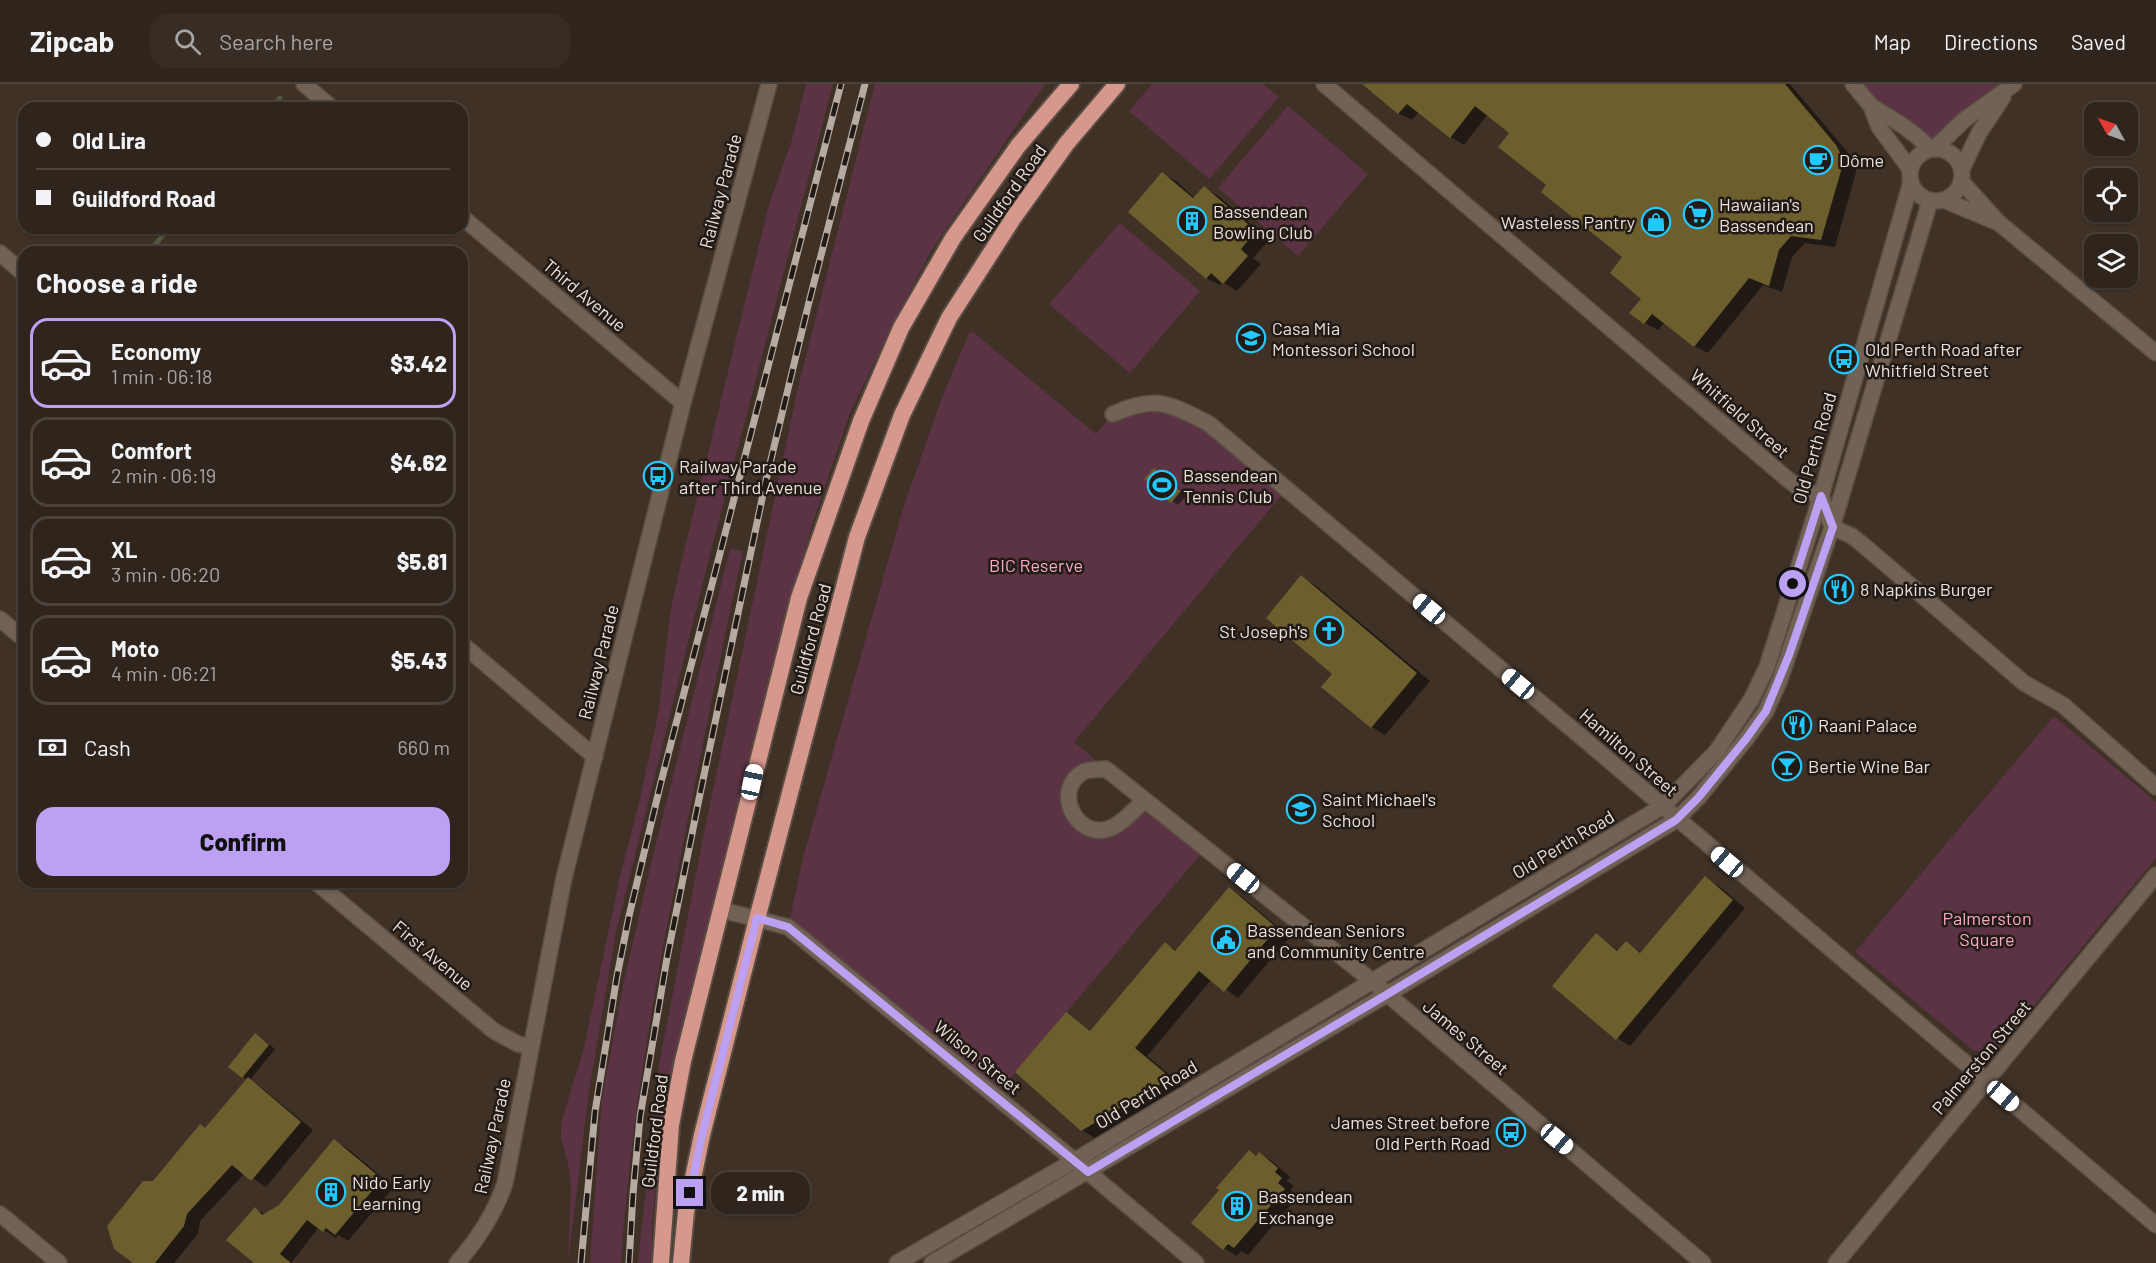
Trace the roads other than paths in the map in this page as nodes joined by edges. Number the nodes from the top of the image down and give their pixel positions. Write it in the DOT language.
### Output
graph roads {
  1 [pos="304,84"];
  2 [pos="769,84"];
  3 [pos="1071,84"];
  4 [pos="1117,84"];
  5 [pos="1324,84"];
  6 [pos="1853,84"];
  7 [pos="2012,86"];
  8 [pos="325,102"];
  9 [pos="1871,106"];
  10 [pos="1932,149"];
  11 [pos="1911,175"];
  12 [pos="1962,175"];
  13 [pos="1937,200"];
  14 [pos="468,222"];
  15 [pos="2000,223"];
  16 [pos="0,253"];
  17 [pos="18,269"];
  18 [pos="2156,353"];
  19 [pos="683,403"];
  20 [pos="1113,414"];
  21 [pos="1821,496"];
  22 [pos="1833,527"];
  23 [pos="0,619"];
  24 [pos="18,634"];
  25 [pos="468,649"];
  26 [pos="594,757"];
  27 [pos="2156,788"];
  28 [pos="1145,800"];
  29 [pos="1663,806"];
  30 [pos="1676,820"];
  31 [pos="2156,875"];
  32 [pos="323,888"];
  33 [pos="722,910"];
  34 [pos="757,918"];
  35 [pos="1372,981"];
  36 [pos="1386,995"];
  37 [pos="531,1047"];
  38 [pos="1986,1082"];
  39 [pos="1074,1161"];
  40 [pos="1088,1172"];
  41 [pos="0,1214"];
  42 [pos="2156,1225"];
  43 [pos="471,1247"];
  44 [pos="59,1263"];
  45 [pos="457,1263"];
  46 [pos="467,1263"];
  47 [pos="661,1263"];
  48 [pos="681,1263"];
  49 [pos="897,1263"];
  50 [pos="932,1263"];
  51 [pos="1196,1263"];
  52 [pos="1703,1263"];
  53 [pos="1836,1263"];
  1 -- 8 [label="street"];
  2 -- 19 [label="street, Railway Parade"];
  3 -- 33 [label="highway, Guildford Road"];
  4 -- 34 [label="highway, Guildford Road"];
  5 -- 21 [label="street, Whitfield Street"];
  6 -- 9 [label="street"];
  7 -- 10 [label="street"];
  7 -- 12 [label="street"];
  9 -- 10 [label="street"];
  9 -- 11 [label="street"];
  10 -- 11 [label="street"];
  10 -- 12 [label="street"];
  11 -- 13 [label="street"];
  11 -- 21 [label="street, Old Perth Road"];
  12 -- 13 [label="street"];
  12 -- 15 [label="street"];
  13 -- 15 [label="street"];
  13 -- 22 [label="street, Old Perth Road"];
  14 -- 19 [label="street, Third Avenue"];
  15 -- 18 [label="street"];
  16 -- 17 [label="street"];
  19 -- 26 [label="street, Railway Parade"];
  20 -- 29 [label="street, Hamilton Street"];
  21 -- 22 [label="street"];
  21 -- 29 [label="street, Old Perth Road"];
  22 -- 27 [label="street"];
  22 -- 30 [label="street, Old Perth Road"];
  23 -- 24 [label="street"];
  25 -- 26 [label="street"];
  26 -- 37 [label="street, Railway Parade"];
  28 -- 28 [label="street, James Street"];
  28 -- 35 [label="street, James Street"];
  29 -- 30 [label="street, Hamilton Street"];
  29 -- 35 [label="street, Old Perth Road"];
  30 -- 36 [label="street, Old Perth Road"];
  30 -- 38 [label="street, Hamilton Street"];
  31 -- 38 [label="street, Palmerston Street"];
  32 -- 37 [label="street, First Avenue"];
  33 -- 34 [label="street, Wilson Street"];
  33 -- 47 [label="highway, Guildford Road"];
  34 -- 39 [label="street, Wilson Street"];
  34 -- 48 [label="highway, Guildford Road"];
  35 -- 36 [label="street, James Street"];
  35 -- 39 [label="street, Old Perth Road"];
  36 -- 40 [label="street, Old Perth Road"];
  36 -- 52 [label="street, James Street"];
  37 -- 43 [label="street, Railway Parade"];
  38 -- 42 [label="street, Hamilton Street"];
  38 -- 53 [label="street, Palmerston Street"];
  39 -- 40 [label="street, Wilson Street"];
  39 -- 49 [label="street, Old Perth Road"];
  40 -- 50 [label="street, Old Perth Road"];
  40 -- 51 [label="street, Wilson Street"];
  41 -- 44 [label="street"];
  43 -- 45 [label="street, Railway Parade"];
  43 -- 46 [label="street, Railway Parade"];
}
